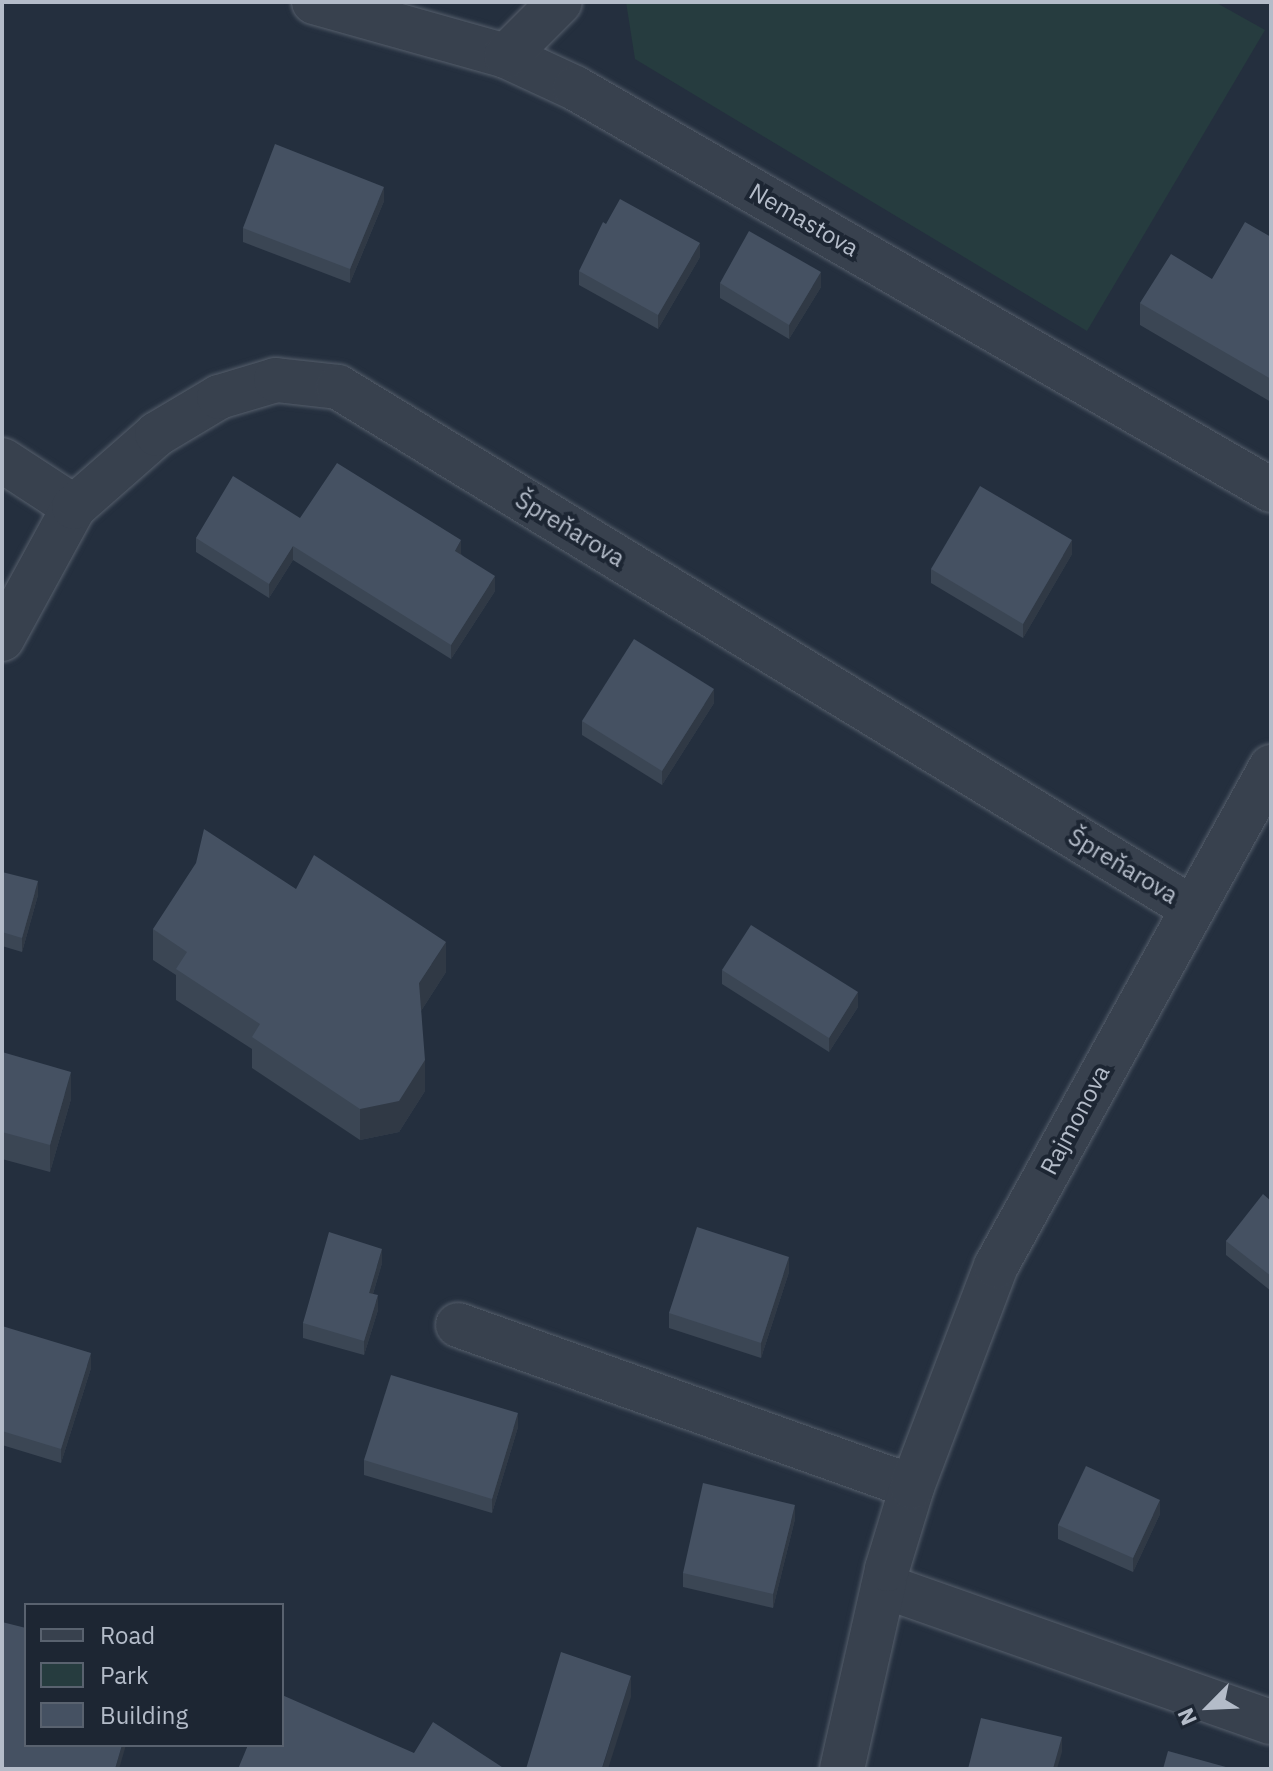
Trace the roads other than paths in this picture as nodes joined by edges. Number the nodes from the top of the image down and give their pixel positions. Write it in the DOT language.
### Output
graph roads {
  1 [pos="314,2"];
  2 [pos="560,2"];
  3 [pos="506,56"];
  4 [pos="2,460"];
  5 [pos="1271,490"];
  6 [pos="74,507"];
  7 [pos="2,639"];
  8 [pos="1271,767"];
  9 [pos="1190,907"];
  10 [pos="458,1325"];
  11 [pos="912,1487"];
  12 [pos="884,1586"];
  13 [pos="1271,1722"];
  14 [pos="842,1769"];
  1 -- 3 [label="street, Nemastova"];
  2 -- 3 [label="street"];
  3 -- 5 [label="street, Nemastova"];
  4 -- 6 [label="street"];
  6 -- 7 [label="street, Špreňarova"];
  6 -- 9 [label="street, Špreňarova"];
  8 -- 9 [label="street, Rajmonova"];
  9 -- 11 [label="street, Rajmonova"];
  10 -- 11 [label="street"];
  11 -- 12 [label="street, Rajmonova"];
  12 -- 13 [label="street"];
  12 -- 14 [label="street, Rajmonova"];
}
